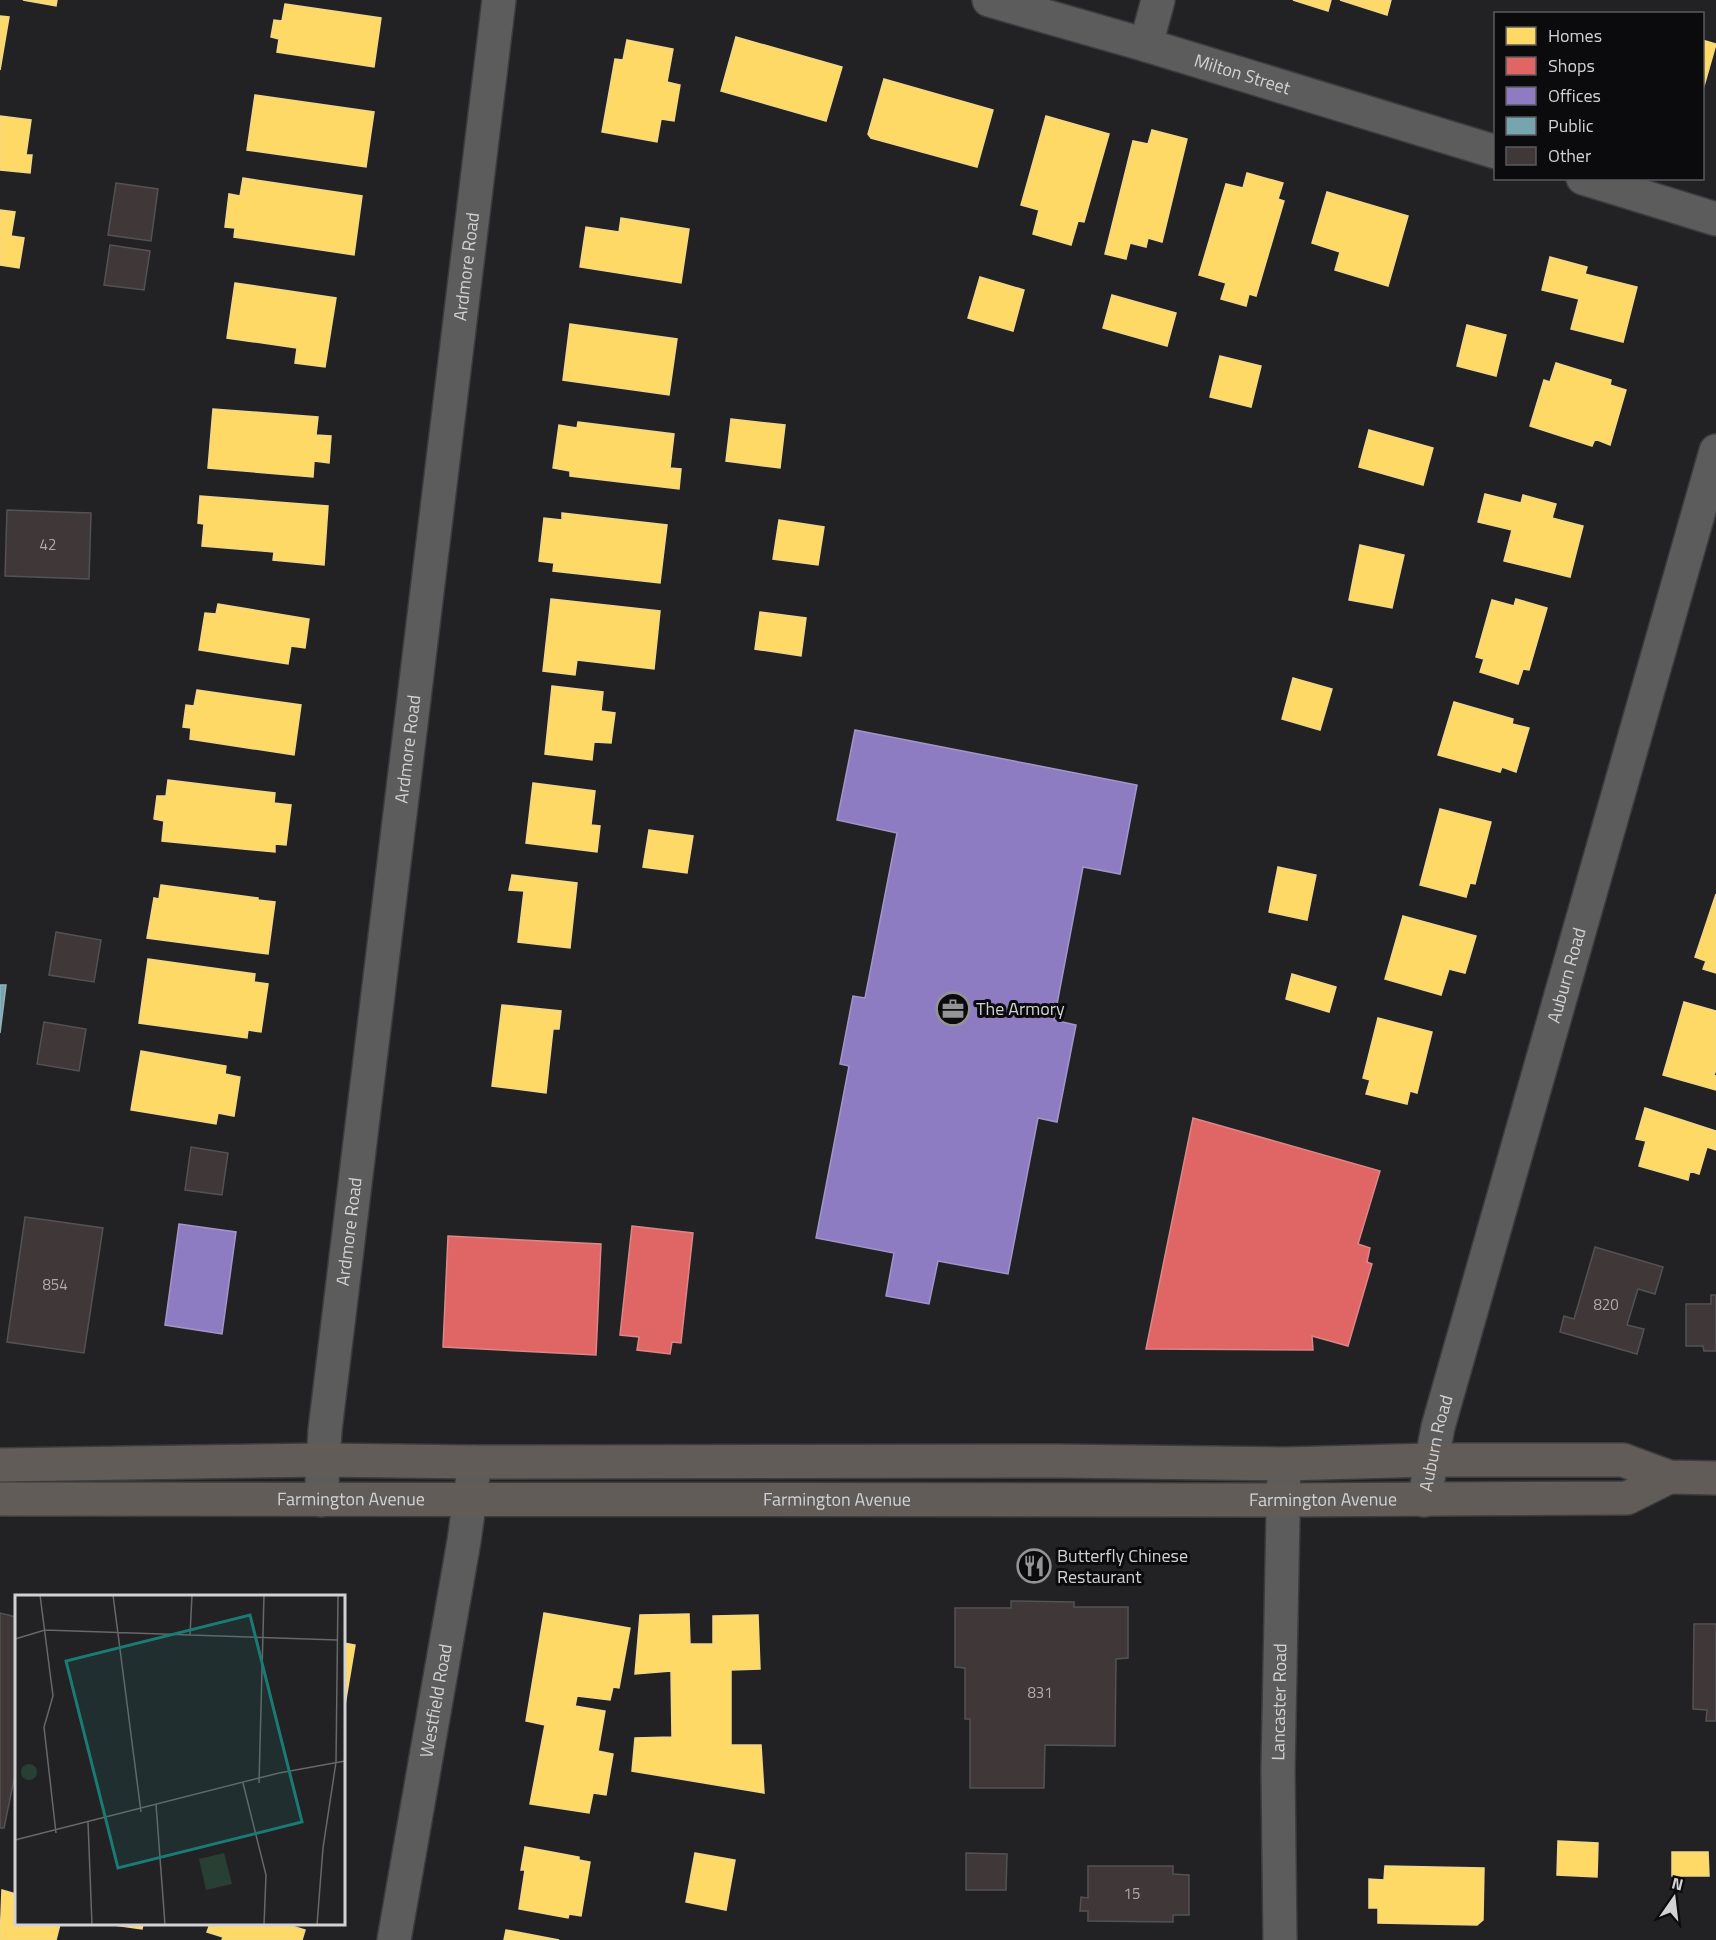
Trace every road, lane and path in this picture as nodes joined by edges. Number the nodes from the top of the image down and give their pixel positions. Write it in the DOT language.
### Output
graph roads {
  1 [pos="499,0"];
  2 [pos="989,0"];
  3 [pos="1158,0"];
  4 [pos="1146,45"];
  5 [pos="1494,151"];
  6 [pos="1590,180"];
  7 [pos="1716,219"];
  8 [pos="1716,451"];
  9 [pos="322,1460"];
  10 [pos="1431,1460"];
  11 [pos="475,1462"];
  12 [pos="1284,1464"];
  13 [pos="0,1465"];
  14 [pos="1669,1477"];
  15 [pos="1716,1478"];
  16 [pos="0,1499"];
  17 [pos="321,1500"];
  18 [pos="470,1500"];
  19 [pos="1282,1500"];
  20 [pos="1424,1500"];
  21 [pos="394,1940"];
  22 [pos="1280,1940"];
  1 -- 9 [label="street, Ardmore Road"];
  2 -- 4 [label="street, Milton Street"];
  3 -- 4 [label="street"];
  4 -- 5 [label="street, Milton Street"];
  6 -- 7 [label="street"];
  8 -- 10 [label="street, Auburn Road"];
  9 -- 11 [label="main road, Farmington Avenue"];
  9 -- 13 [label="main road, Farmington Avenue"];
  9 -- 17 [label="street, Ardmore Road"];
  10 -- 12 [label="main road, Farmington Avenue"];
  10 -- 14 [label="main road, Farmington Avenue"];
  10 -- 20 [label="street, Auburn Road"];
  11 -- 12 [label="main road, Farmington Avenue"];
  11 -- 18 [label="street, Westfield Road"];
  12 -- 19 [label="street, Lancaster Road"];
  14 -- 15 [label="main road, Farmington Avenue"];
  14 -- 20 [label="main road, Farmington Avenue"];
  16 -- 17 [label="main road, Farmington Avenue"];
  17 -- 18 [label="main road, Farmington Avenue"];
  18 -- 19 [label="main road, Farmington Avenue"];
  18 -- 21 [label="street, Westfield Road"];
  19 -- 20 [label="main road, Farmington Avenue"];
  19 -- 22 [label="street, Lancaster Road"];
}
